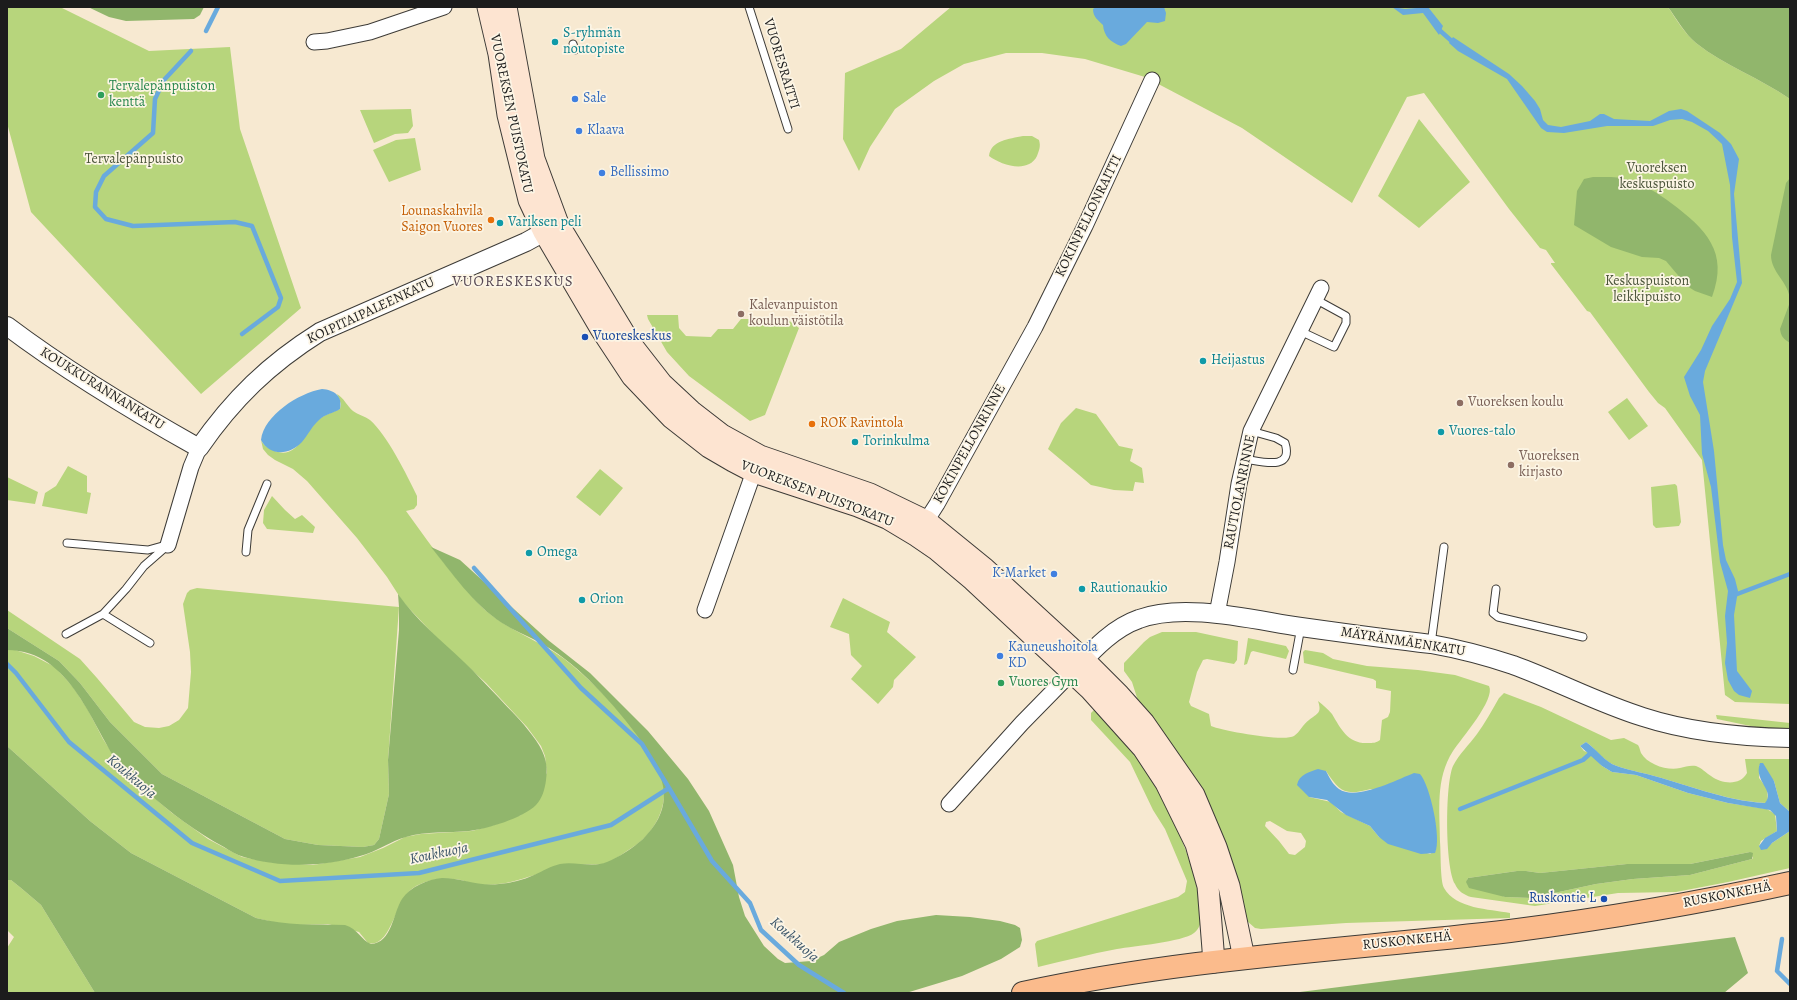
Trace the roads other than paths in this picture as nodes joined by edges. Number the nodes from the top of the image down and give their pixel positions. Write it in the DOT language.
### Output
graph roads {
  1 [pos="444,7"];
  2 [pos="488,7"];
  3 [pos="506,7"];
  4 [pos="750,7"];
  5 [pos="314,42"];
  6 [pos="1152,80"];
  7 [pos="788,129"];
  8 [pos="551,228"];
  9 [pos="1318,293"];
  10 [pos="7,326"];
  11 [pos="1299,331"];
  12 [pos="1022,351"];
  13 [pos="1251,431"];
  14 [pos="199,448"];
  15 [pos="1244,459"];
  16 [pos="757,464"];
  17 [pos="267,484"];
  18 [pos="922,528"];
  19 [pos="67,543"];
  20 [pos="168,545"];
  21 [pos="1444,547"];
  22 [pos="246,552"];
  23 [pos="1496,589"];
  24 [pos="705,610"];
  25 [pos="103,614"];
  26 [pos="1217,614"];
  27 [pos="1301,627"];
  28 [pos="66,634"];
  29 [pos="1583,638"];
  30 [pos="150,643"];
  31 [pos="1431,644"];
  32 [pos="1078,666"];
  33 [pos="1293,670"];
  34 [pos="1790,738"];
  35 [pos="949,804"];
  36 [pos="1790,883"];
  37 [pos="1244,958"];
  38 [pos="1214,962"];
  39 [pos="1023,993"];
  1 -- 5 [label="street"];
  2 -- 8 [label="main road, VUOREKSEN PUISTOKATU"];
  3 -- 8 [label="main road, VUOREKSEN PUISTOKATU"];
  4 -- 7 [label="lane, VUORESRAITTI"];
  6 -- 12 [label="street, KOKINPELLONRAITTI"];
  8 -- 14 [label="street, KOIPITAIPALEENKATU"];
  8 -- 16 [label="main road, VUOREKSEN PUISTOKATU"];
  9 -- 11 [label="street, RAUTIOLANRINNE"];
  9 -- 11 [label="lane"];
  10 -- 14 [label="street, KOUKKURANNANKATU"];
  11 -- 13 [label="street, RAUTIOLANRINNE"];
  12 -- 18 [label="street, KOKINPELLONRINNE"];
  13 -- 15 [label="street, RAUTIOLANRINNE"];
  13 -- 15 [label="lane"];
  14 -- 20 [label="street, KOIPITAIPALEENKATU"];
  15 -- 26 [label="street, RAUTIOLANRINNE"];
  16 -- 18 [label="main road, VUOREKSEN PUISTOKATU"];
  16 -- 24 [label="street"];
  17 -- 22 [label="lane"];
  18 -- 32 [label="main road, VUOREKSEN PUISTOKATU"];
  19 -- 20 [label="lane"];
  20 -- 25 [label="lane"];
  21 -- 31 [label="lane"];
  23 -- 29 [label="lane"];
  25 -- 28 [label="lane"];
  25 -- 30 [label="lane"];
  26 -- 27 [label="street, MÄYRÄNMÄENKATU"];
  26 -- 32 [label="street, MÄYRÄNMÄENKATU"];
  27 -- 31 [label="street, MÄYRÄNMÄENKATU"];
  27 -- 33 [label="lane"];
  31 -- 34 [label="street, MÄYRÄNMÄENKATU"];
  32 -- 35 [label="street"];
  32 -- 37 [label="main road, VUOREKSEN PUISTOKATU"];
  32 -- 38 [label="main road, VUOREKSEN PUISTOKATU"];
  36 -- 37 [label="main road, RUSKONKEHÄ"];
  37 -- 38 [label="main road, RUSKONKEHÄ"];
  38 -- 39 [label="main road, RUSKONKEHÄ"];
}
